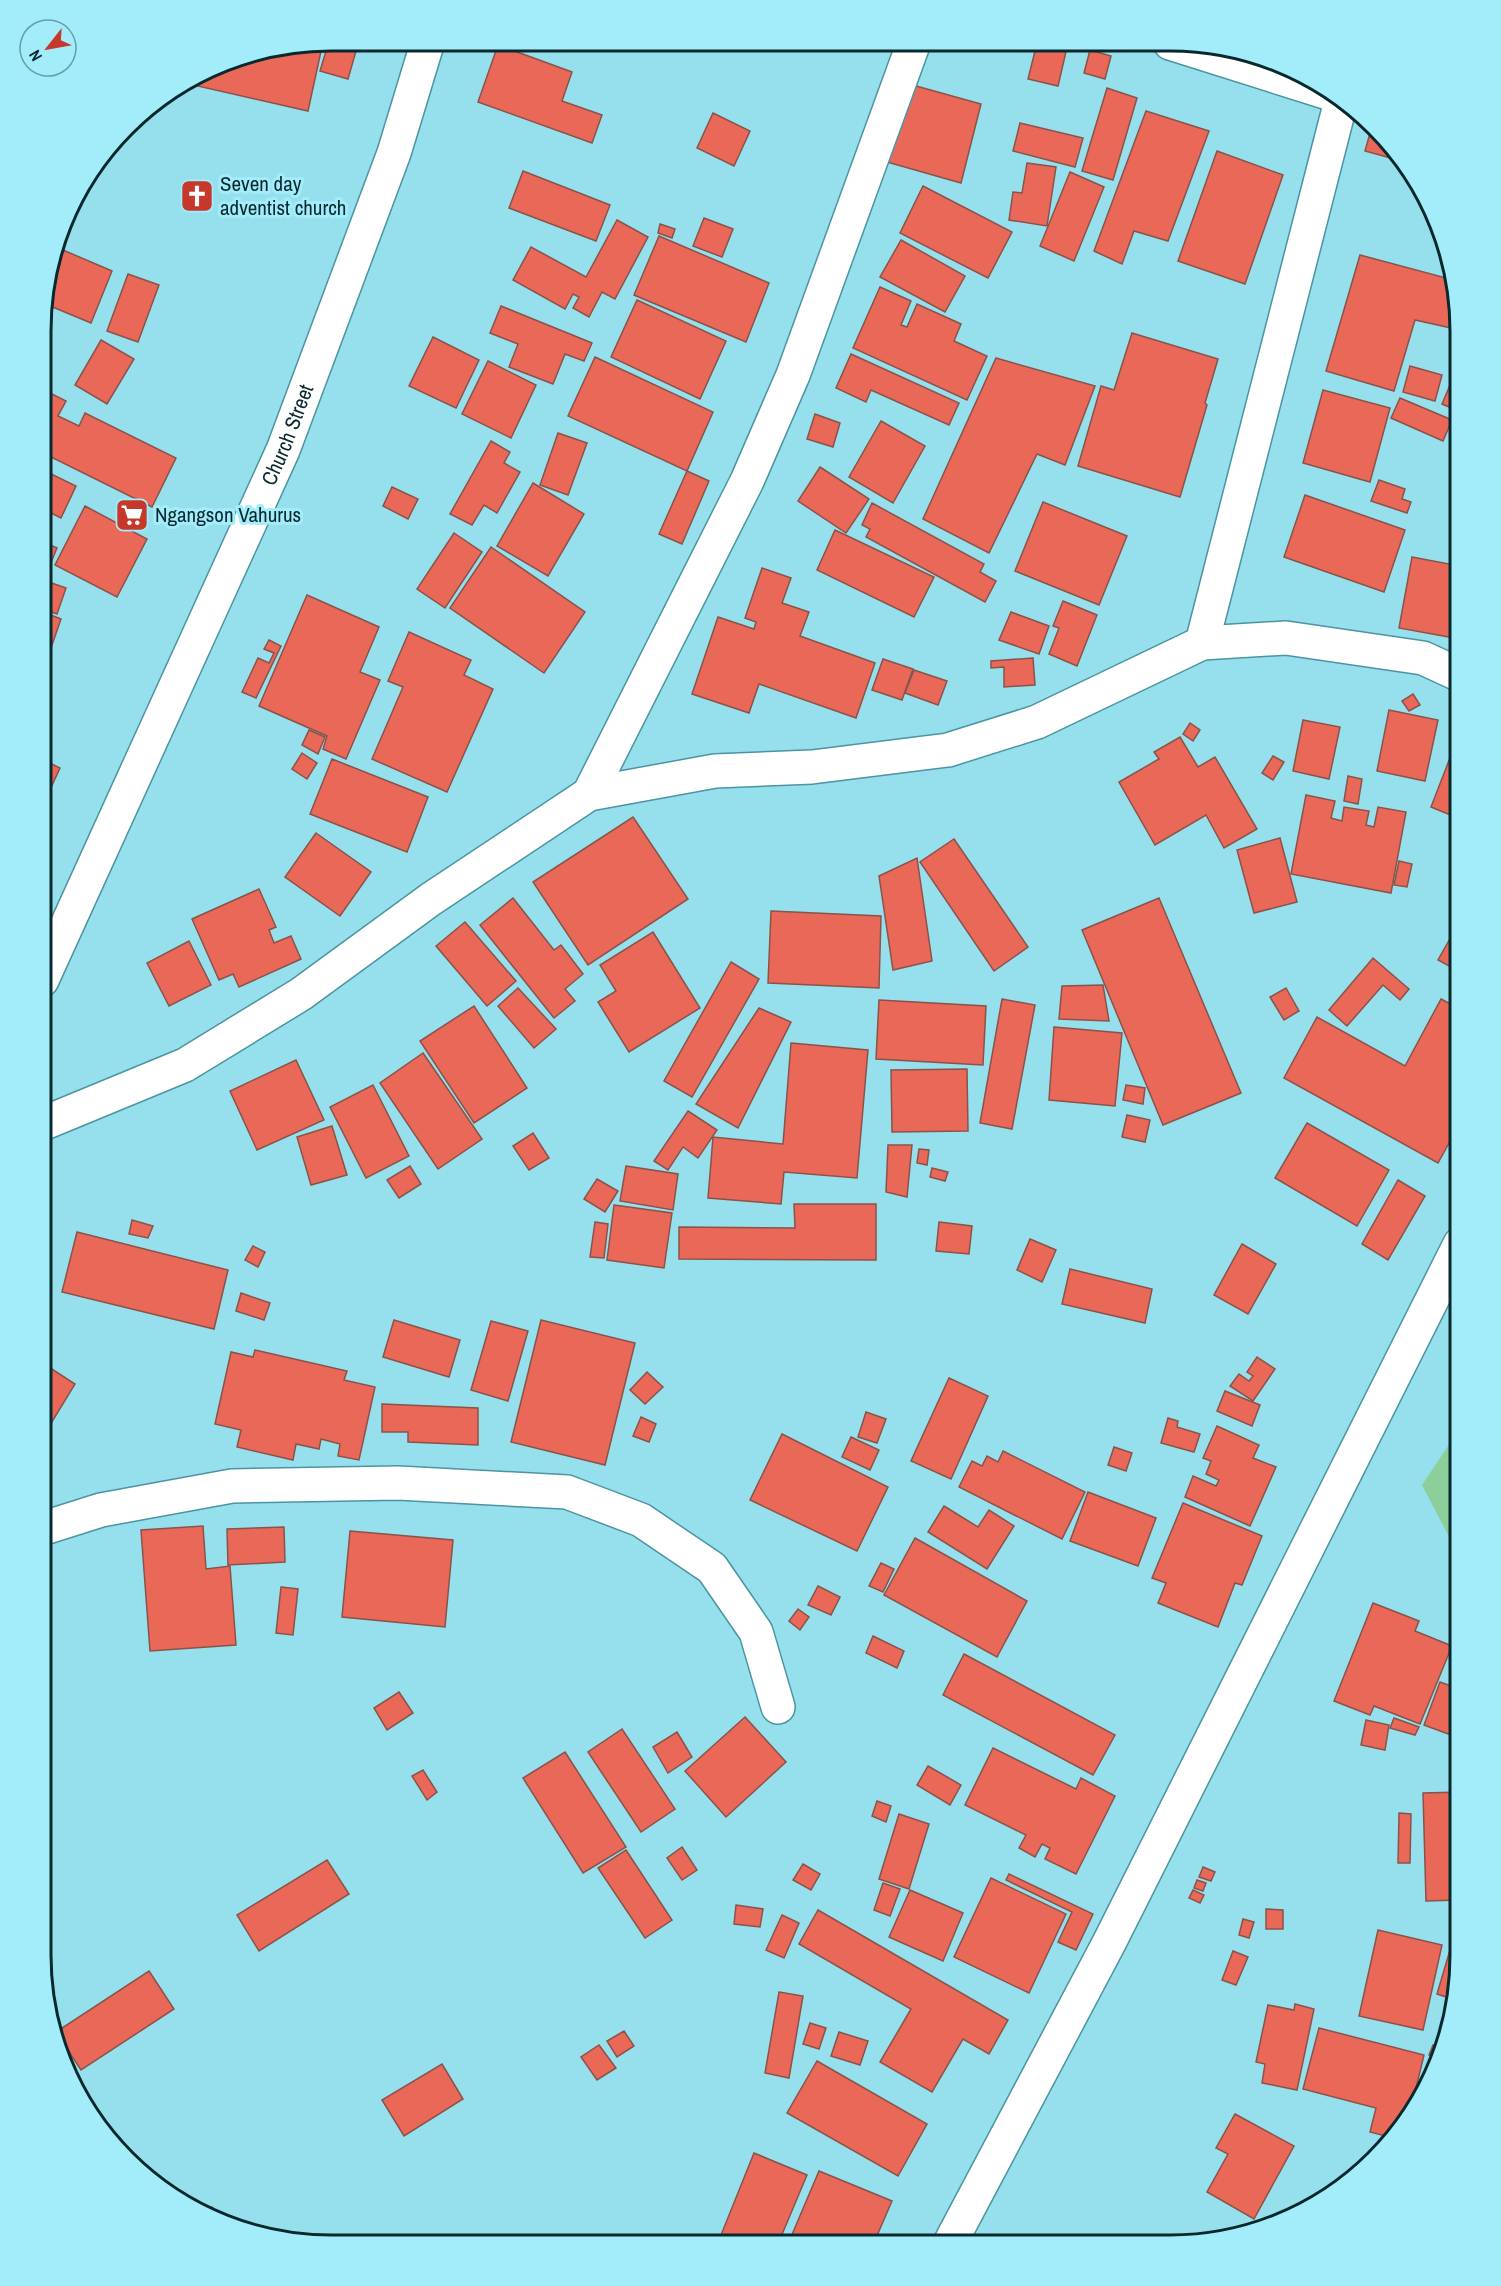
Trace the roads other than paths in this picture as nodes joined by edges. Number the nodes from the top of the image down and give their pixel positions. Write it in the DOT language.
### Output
graph roads {
  1 [pos="425,51"];
  2 [pos="911,51"];
  3 [pos="1201,53"];
  4 [pos="1306,86"];
  5 [pos="1338,107"];
  6 [pos="1202,643"];
  7 [pos="1450,670"];
  8 [pos="589,795"];
  9 [pos="51,960"];
  10 [pos="51,1120"];
  11 [pos="1450,1264"];
  12 [pos="51,1526"];
  13 [pos="778,1707"];
  14 [pos="954,2235"];
  1 -- 9 [label="street, Church Street"];
  2 -- 8 [label="street"];
  3 -- 4 [label="street"];
  5 -- 6 [label="street"];
  6 -- 7 [label="street"];
  6 -- 8 [label="street"];
  8 -- 10 [label="street"];
  11 -- 14 [label="street"];
  12 -- 13 [label="street"];
}
